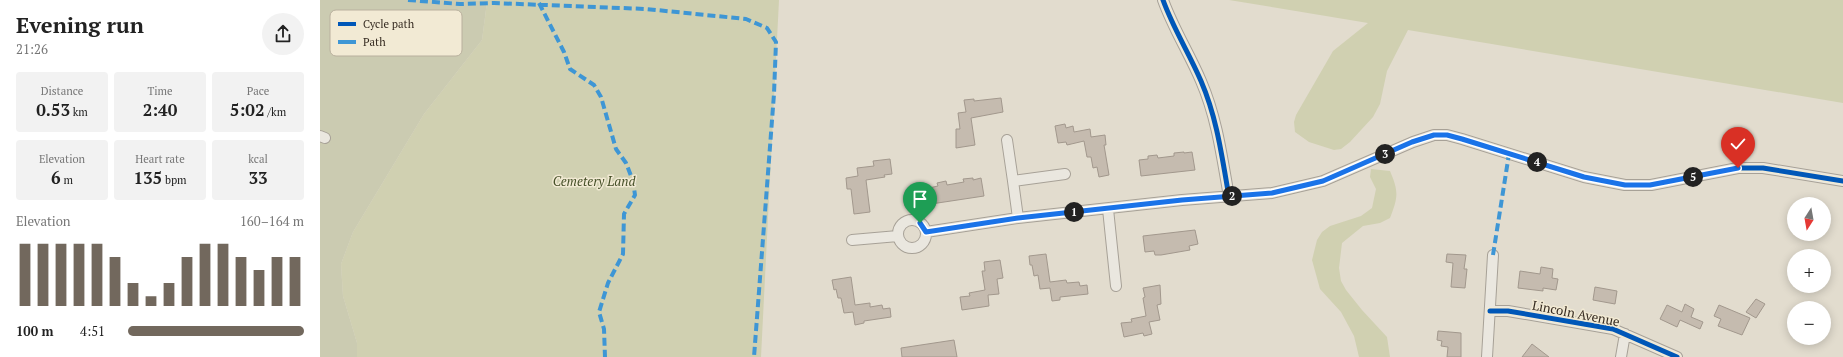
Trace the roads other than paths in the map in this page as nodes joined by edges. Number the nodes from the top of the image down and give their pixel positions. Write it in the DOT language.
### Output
graph roads {
  1 [pos="1163,0"];
  2 [pos="1007,140"];
  3 [pos="1065,174"];
  4 [pos="1013,181"];
  5 [pos="1843,181"];
  6 [pos="1229,197"];
  7 [pos="1108,209"];
  8 [pos="1018,218"];
  9 [pos="926,232"];
  10 [pos="898,236"];
  11 [pos="852,240"];
  12 [pos="1493,255"];
  13 [pos="1116,286"];
  14 [pos="1490,311"];
  15 [pos="1625,334"];
  16 [pos="1487,357"];
  17 [pos="1621,357"];
  18 [pos="1677,357"];
  1 -- 6 [label="street"];
  2 -- 4 [label="street"];
  3 -- 4 [label="street"];
  4 -- 8 [label="street"];
  5 -- 6 [label="street"];
  6 -- 7 [label="street"];
  7 -- 8 [label="street"];
  7 -- 13 [label="street"];
  8 -- 9 [label="street"];
  9 -- 10 [label="street"];
  9 -- 10 [label="street"];
  10 -- 11 [label="street"];
  12 -- 14 [label="street"];
  14 -- 15 [label="street, Lincoln Avenue"];
  14 -- 16 [label="street"];
  15 -- 17 [label="street"];
  15 -- 18 [label="street, Lincoln Avenue"];
}
